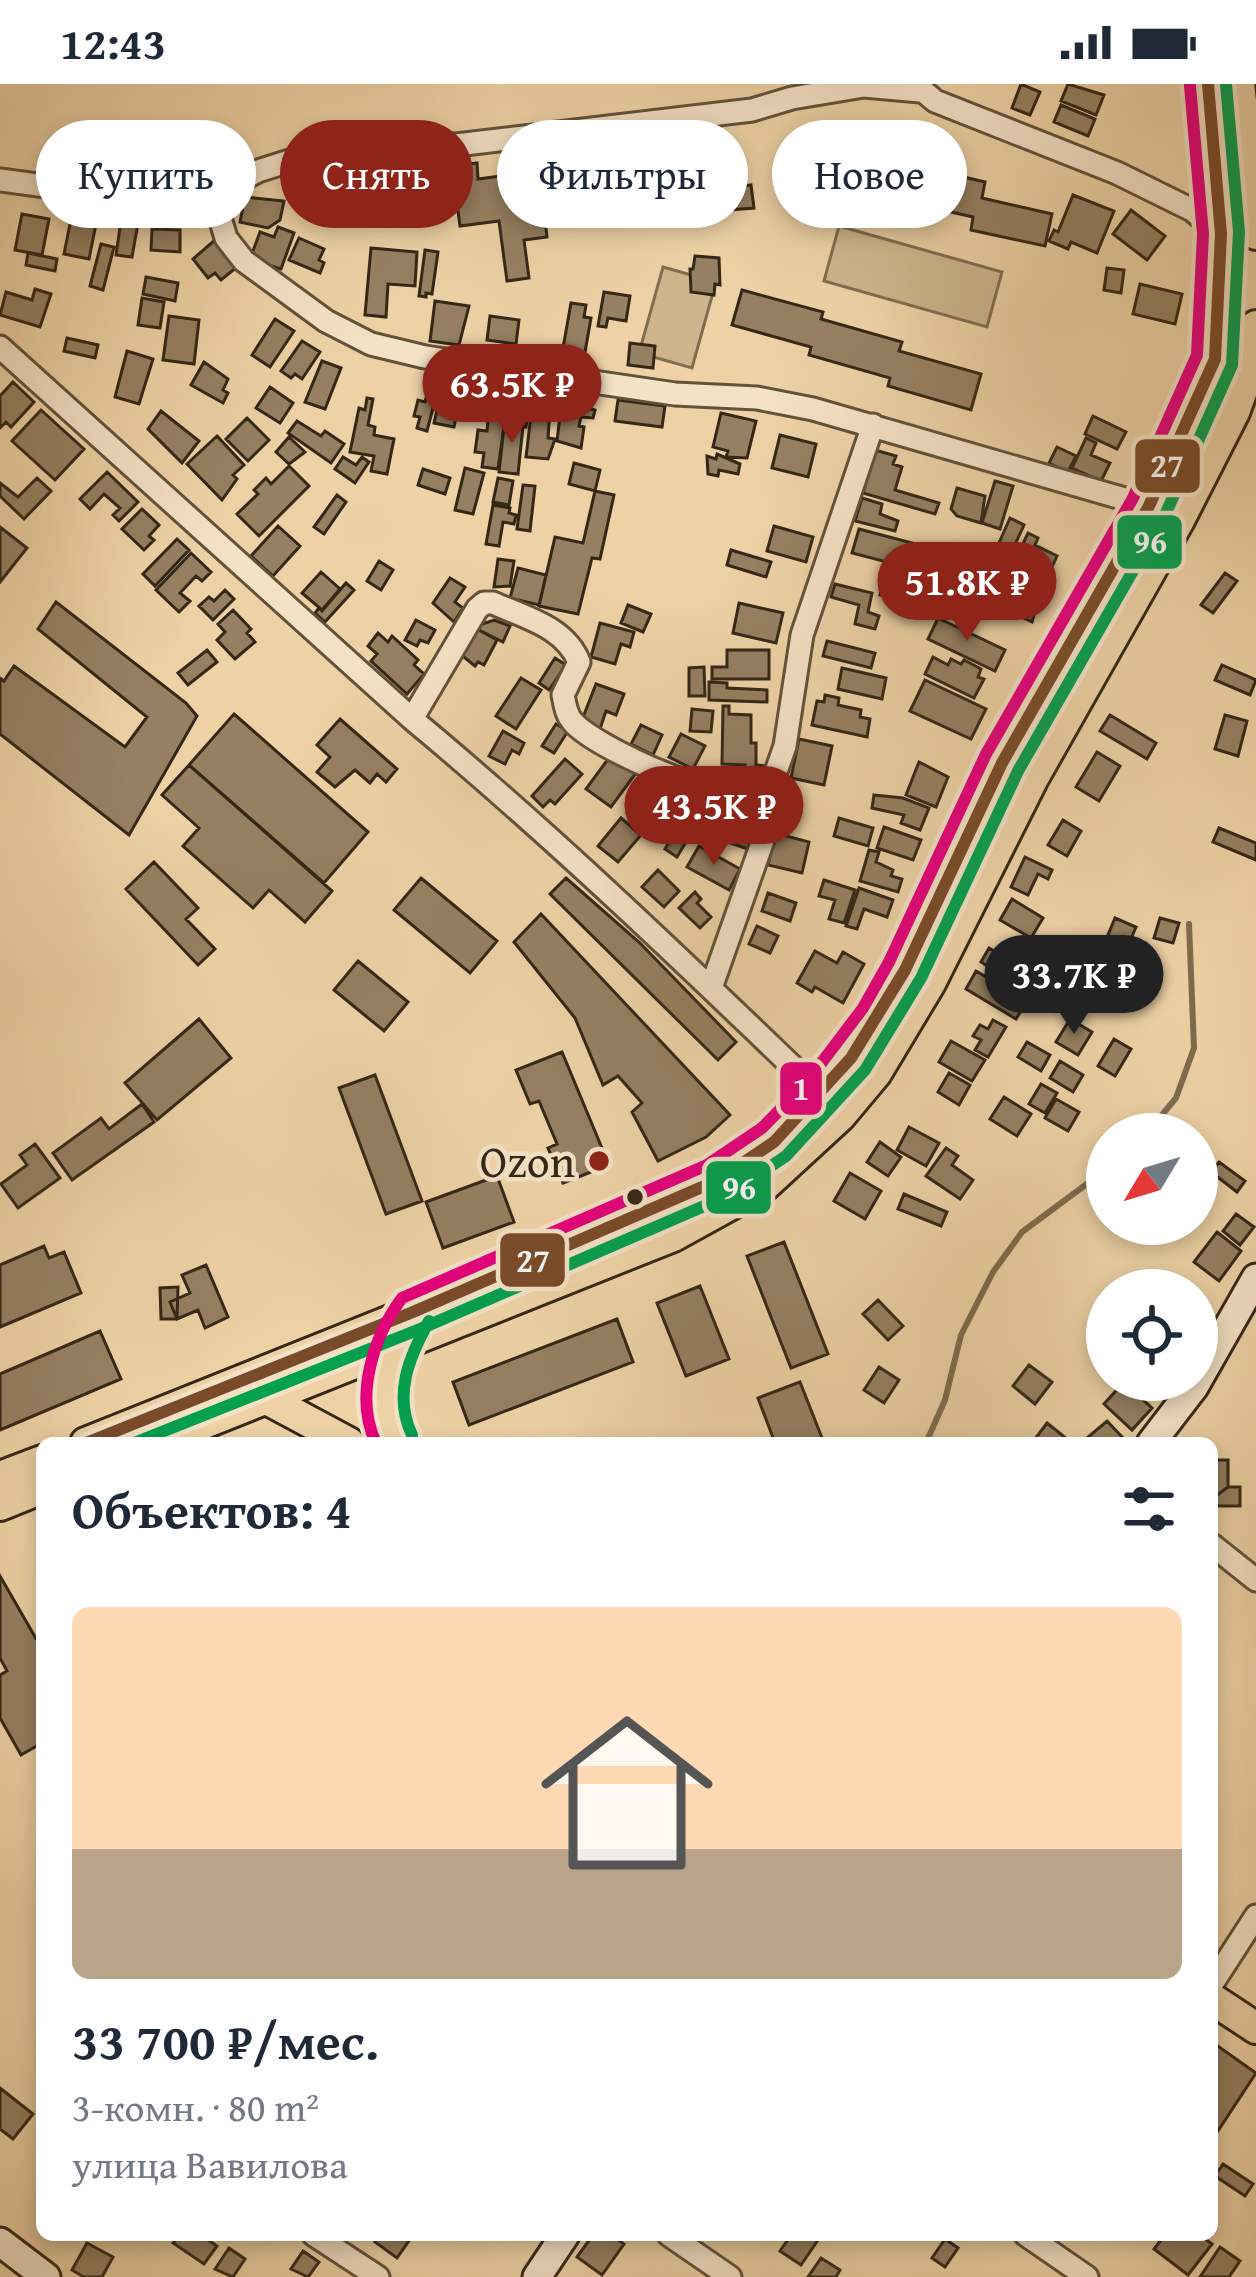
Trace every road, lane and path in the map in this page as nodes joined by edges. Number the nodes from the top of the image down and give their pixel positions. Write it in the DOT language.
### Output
graph roads {
  1 [pos="1208,84"];
  2 [pos="1239,84"];
  3 [pos="918,87"];
  4 [pos="0,181"];
  5 [pos="36,186"];
  6 [pos="1222,234"];
  7 [pos="1256,234"];
  8 [pos="1256,253"];
  9 [pos="1220,307"];
  10 [pos="1256,312"];
  11 [pos="1256,326"];
  12 [pos="0,347"];
  13 [pos="873,425"];
  14 [pos="1149,506"];
  15 [pos="412,719"];
  16 [pos="772,783"];
  17 [pos="711,988"];
  18 [pos="821,1094"];
  19 [pos="1256,1278"];
  20 [pos="412,1312"];
  21 [pos="392,1349"];
  22 [pos="265,1398"];
  23 [pos="101,1437"];
  24 [pos="169,1437"];
  25 [pos="338,1437"];
  26 [pos="392,1437"];
  27 [pos="1156,1437"];
  28 [pos="36,1462"];
  29 [pos="0,1477"];
  30 [pos="36,1491"];
  31 [pos="0,1505"];
  32 [pos="1218,1550"];
  33 [pos="1256,1580"];
  34 [pos="1256,1916"];
  35 [pos="1218,1975"];
  36 [pos="1218,2003"];
  37 [pos="1256,2028"];
  38 [pos="323,2241"];
  39 [pos="561,2241"];
  40 [pos="678,2241"];
  41 [pos="1035,2241"];
  42 [pos="3,2252"];
  43 [pos="46,2277"];
  44 [pos="378,2277"];
  45 [pos="537,2277"];
  46 [pos="730,2277"];
  47 [pos="1087,2277"];
  1 -- 6 [label="main road"];
  2 -- 7 [label="main road"];
  3 -- 6 [label="street"];
  3 -- 13 [label="street"];
  4 -- 5 [label="street"];
  6 -- 8 [label="main road"];
  6 -- 9 [label="main road"];
  9 -- 10 [label="main road"];
  9 -- 14 [label="main road"];
  11 -- 21 [label="main road"];
  12 -- 15 [label="street"];
  13 -- 14 [label="street"];
  13 -- 16 [label="street"];
  14 -- 18 [label="main road"];
  15 -- 16 [label="street"];
  15 -- 17 [label="street"];
  16 -- 17 [label="street"];
  17 -- 18 [label="street"];
  18 -- 20 [label="main road"];
  19 -- 27 [label="street"];
  20 -- 21 [label="main road"];
  20 -- 23 [label="main road"];
  21 -- 22 [label="main road"];
  21 -- 26 [label="main road"];
  22 -- 24 [label="main road"];
  22 -- 25 [label="main road"];
  28 -- 29 [label="main road"];
  30 -- 31 [label="main road"];
  32 -- 33 [label="street"];
  34 -- 35 [label="street"];
  36 -- 37 [label="main road"];
  38 -- 44 [label="street"];
  39 -- 45 [label="street"];
  40 -- 46 [label="street"];
  41 -- 47 [label="street"];
  42 -- 43 [label="street"];
}
